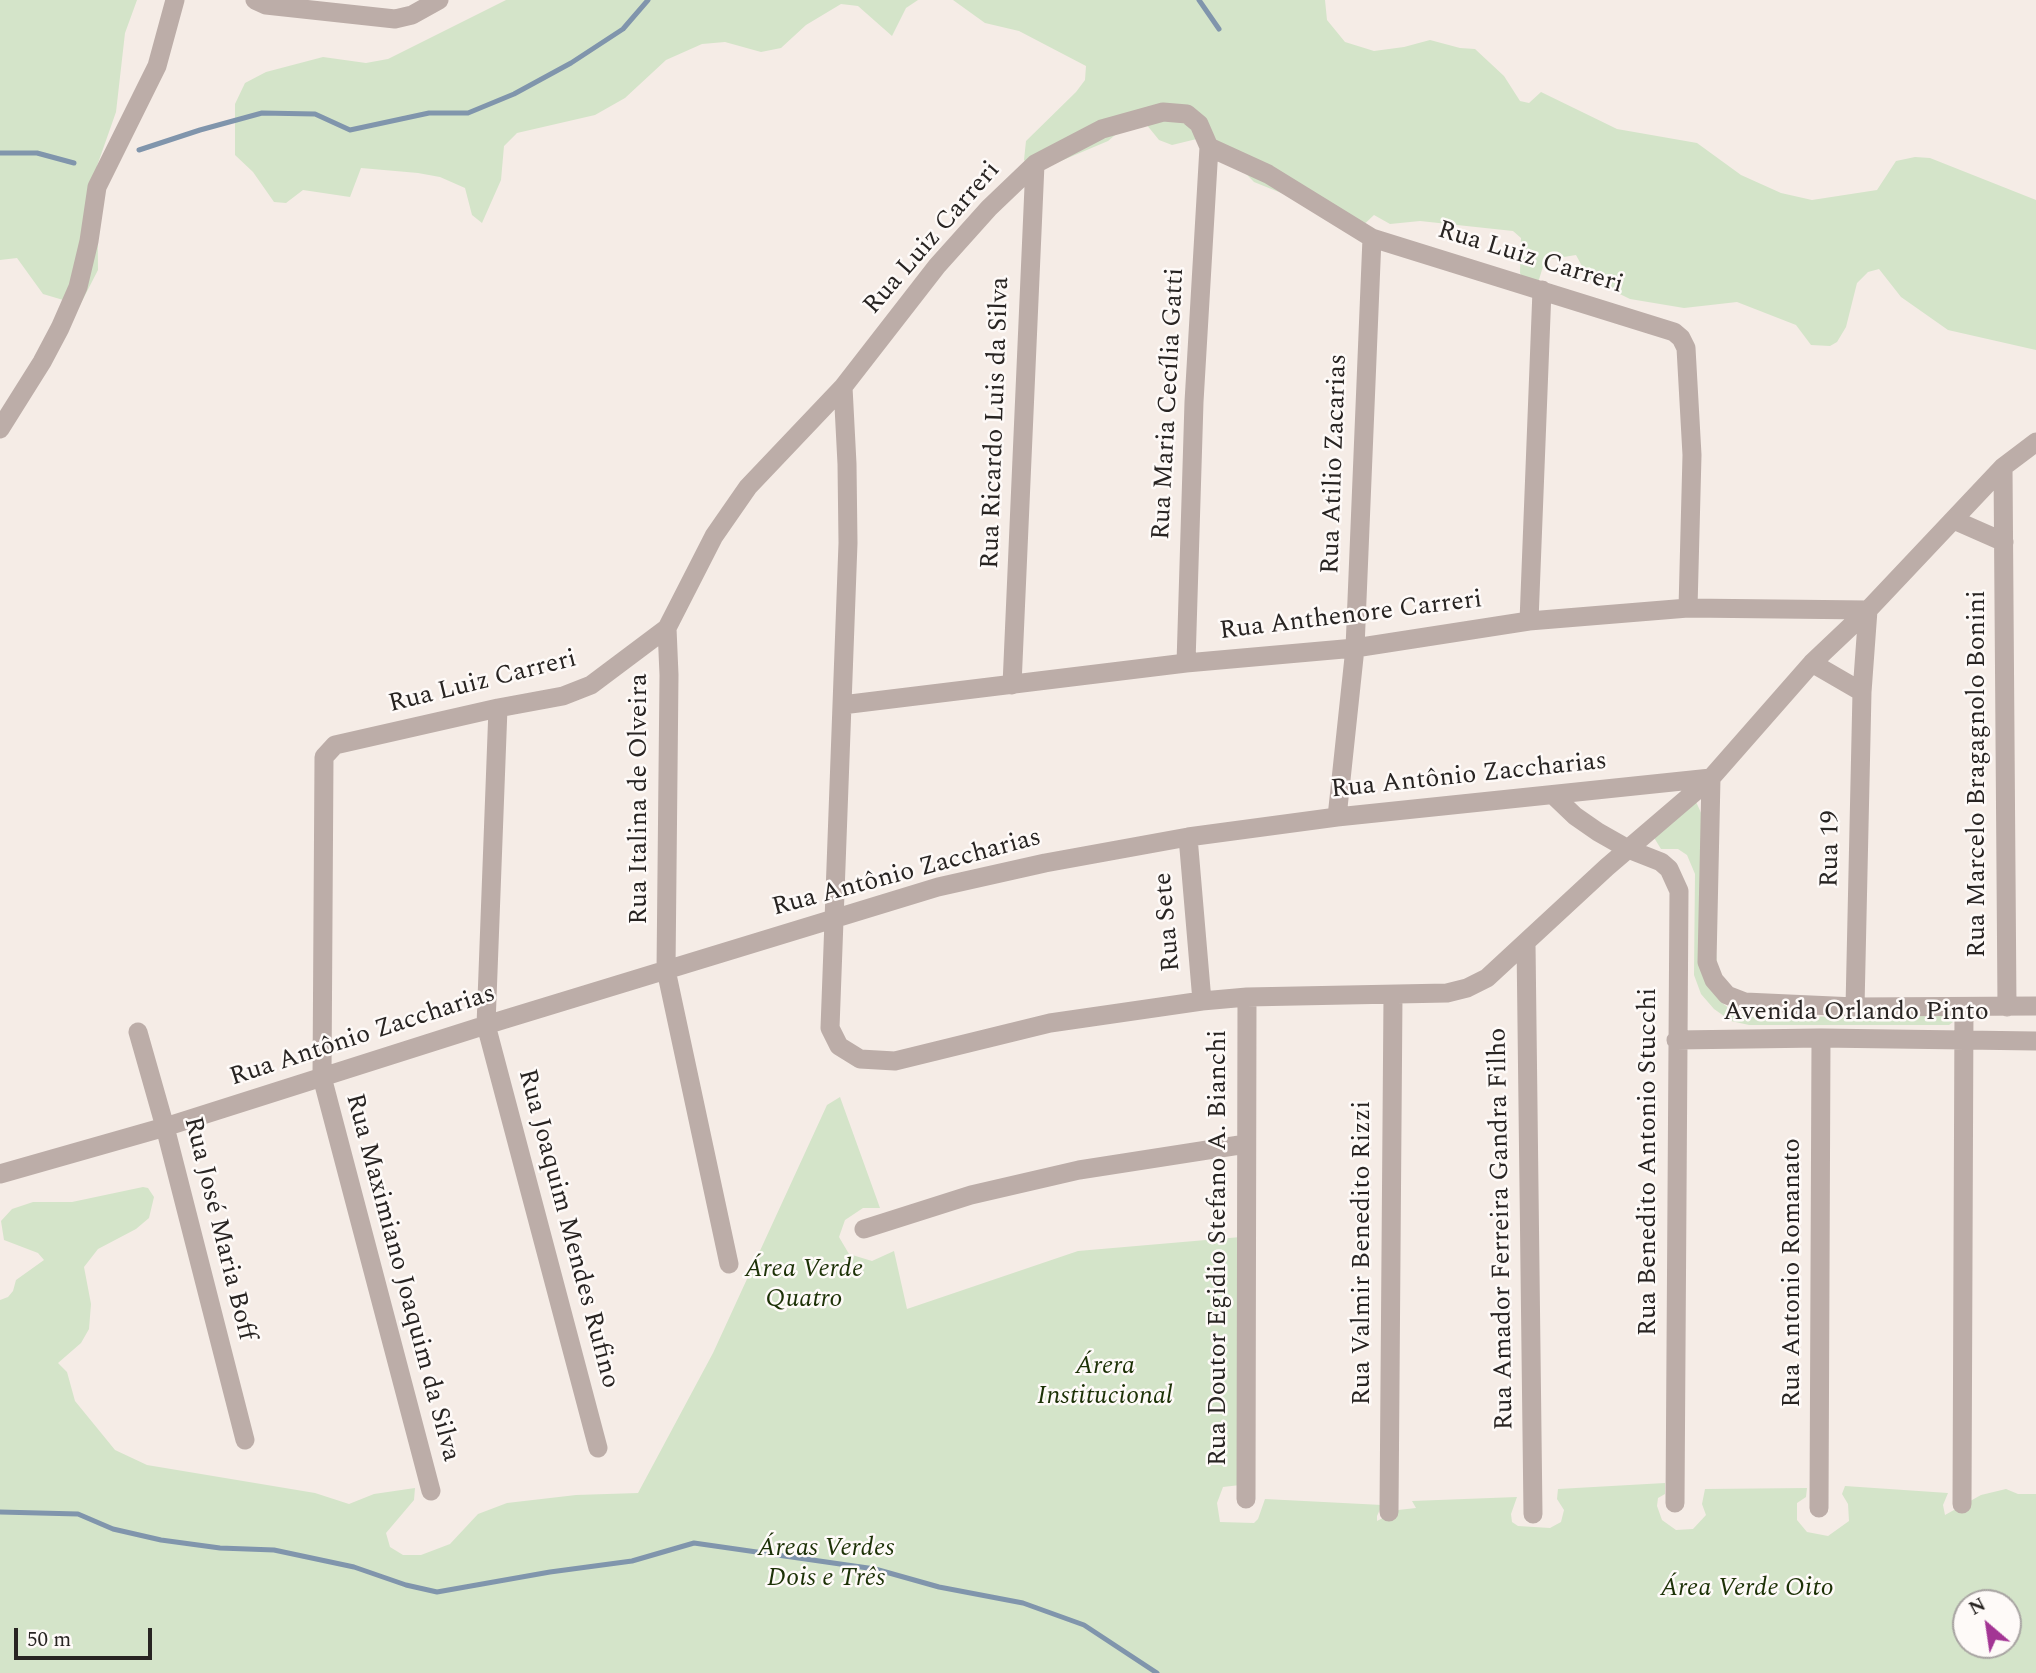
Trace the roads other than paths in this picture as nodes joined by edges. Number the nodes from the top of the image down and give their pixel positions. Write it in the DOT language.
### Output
graph roads {
  1 [pos="175,0"];
  2 [pos="255,0"];
  3 [pos="439,0"];
  4 [pos="1209,147"];
  5 [pos="1035,164"];
  6 [pos="1372,238"];
  7 [pos="1542,289"];
  8 [pos="843,387"];
  9 [pos="0,429"];
  10 [pos="2036,442"];
  11 [pos="2003,467"];
  12 [pos="1954,520"];
  13 [pos="2004,541"];
  14 [pos="1688,608"];
  15 [pos="1868,610"];
  16 [pos="1529,621"];
  17 [pos="667,628"];
  18 [pos="1356,648"];
  19 [pos="1186,663"];
  20 [pos="1812,663"];
  21 [pos="1012,685"];
  22 [pos="1862,692"];
  23 [pos="842,705"];
  24 [pos="498,708"];
  25 [pos="323,764"];
  26 [pos="1711,778"];
  27 [pos="1553,795"];
  28 [pos="1337,817"];
  29 [pos="1188,837"];
  30 [pos="1628,849"];
  31 [pos="835,919"];
  32 [pos="1526,943"];
  33 [pos="666,970"];
  34 [pos="1393,995"];
  35 [pos="1247,997"];
  36 [pos="1202,1001"];
  37 [pos="2036,1006"];
  38 [pos="1855,1007"];
  39 [pos="1964,1007"];
  40 [pos="2007,1007"];
  41 [pos="486,1025"];
  42 [pos="138,1032"];
  43 [pos="1821,1038"];
  44 [pos="1676,1040"];
  45 [pos="1964,1041"];
  46 [pos="2036,1041"];
  47 [pos="321,1077"];
  48 [pos="165,1127"];
  49 [pos="1246,1144"];
  50 [pos="0,1174"];
  51 [pos="864,1230"];
  52 [pos="729,1264"];
  53 [pos="246,1440"];
  54 [pos="598,1448"];
  55 [pos="431,1491"];
  56 [pos="1246,1499"];
  57 [pos="1675,1503"];
  58 [pos="1962,1504"];
  59 [pos="1819,1508"];
  60 [pos="1389,1512"];
  61 [pos="1533,1514"];
  1 -- 9 [label="street"];
  2 -- 3 [label="street"];
  4 -- 5 [label="street, Rua Luiz Carreri"];
  4 -- 6 [label="street, Rua Luiz Carreri"];
  4 -- 19 [label="street, Rua Maria Cecília Gatti"];
  5 -- 8 [label="street, Rua Luiz Carreri"];
  5 -- 21 [label="street, Rua Ricardo Luis da Silva"];
  6 -- 7 [label="street, Rua Luiz Carreri"];
  6 -- 18 [label="street, Rua Atilio Zacarias"];
  7 -- 14 [label="street, Rua Luiz Carreri"];
  7 -- 16 [label="street"];
  8 -- 17 [label="street, Rua Luiz Carreri"];
  8 -- 23 [label="street"];
  10 -- 11 [label="street"];
  11 -- 12 [label="street"];
  11 -- 13 [label="street, Rua Marcelo Bragagnolo Bonini"];
  12 -- 13 [label="street"];
  12 -- 15 [label="street"];
  13 -- 40 [label="street, Rua Marcelo Bragagnolo Bonini"];
  14 -- 15 [label="street, Rua Anthenore Carreri"];
  14 -- 16 [label="street, Rua Anthenore Carreri"];
  15 -- 20 [label="street"];
  15 -- 22 [label="street, Rua 19"];
  16 -- 18 [label="street, Rua Anthenore Carreri"];
  17 -- 24 [label="street, Rua Luiz Carreri"];
  17 -- 33 [label="street, Rua Italina de Olveira"];
  18 -- 19 [label="street, Rua Anthenore Carreri"];
  18 -- 28 [label="street, Rua Atilio Zacarias"];
  19 -- 21 [label="street, Rua Anthenore Carreri"];
  20 -- 22 [label="street"];
  20 -- 26 [label="street"];
  21 -- 23 [label="street, Rua Anthenore Carreri"];
  22 -- 38 [label="street, Rua 19"];
  23 -- 31 [label="street"];
  24 -- 25 [label="street, Rua Luiz Carreri"];
  24 -- 41 [label="street, Rua Joaquim Mendes Rufino"];
  25 -- 47 [label="street, Rua Maximiano Joaquim da Silva"];
  26 -- 27 [label="street, Rua Antônio Zaccharias"];
  26 -- 30 [label="street"];
  26 -- 38 [label="street, Avenida Orlando Pinto"];
  27 -- 28 [label="street, Rua Antônio Zaccharias"];
  27 -- 30 [label="street, Rua Benedito Antonio Stucchi"];
  28 -- 29 [label="street, Rua Antônio Zaccharias"];
  29 -- 31 [label="street, Rua Antônio Zaccharias"];
  29 -- 36 [label="street, Rua Sete"];
  30 -- 32 [label="street"];
  30 -- 44 [label="street, Rua Benedito Antonio Stucchi"];
  31 -- 33 [label="street, Rua Antônio Zaccharias"];
  31 -- 36 [label="street"];
  32 -- 34 [label="street"];
  32 -- 61 [label="street, Rua Amador Ferreira Gandra Filho"];
  33 -- 41 [label="street, Rua Antônio Zaccharias"];
  33 -- 52 [label="street, Rua Italina de Olveira"];
  34 -- 35 [label="street"];
  34 -- 60 [label="street, Rua Valmir Benedito Rizzi"];
  35 -- 36 [label="street"];
  35 -- 49 [label="street, Rua Doutor Egidio Stefano A. Bianchi"];
  37 -- 40 [label="street, Avenida Orlando Pinto"];
  38 -- 39 [label="street, Avenida Orlando Pinto"];
  39 -- 40 [label="street, Avenida Orlando Pinto"];
  39 -- 45 [label="street"];
  41 -- 47 [label="street, Rua Antônio Zaccharias"];
  41 -- 54 [label="street, Rua Joaquim Mendes Rufino"];
  42 -- 48 [label="street, Rua José Maria Boff"];
  43 -- 44 [label="street, Avenida Orlando Pinto"];
  43 -- 45 [label="street, Avenida Orlando Pinto"];
  43 -- 59 [label="street, Rua Antonio Romanato"];
  44 -- 57 [label="street, Rua Benedito Antonio Stucchi"];
  45 -- 46 [label="street, Avenida Orlando Pinto"];
  45 -- 58 [label="street"];
  47 -- 48 [label="street, Rua Antônio Zaccharias"];
  47 -- 55 [label="street, Rua Maximiano Joaquim da Silva"];
  48 -- 50 [label="street, Rua Antônio Zaccharias"];
  48 -- 53 [label="street, Rua José Maria Boff"];
  49 -- 51 [label="street"];
  49 -- 56 [label="street, Rua Doutor Egidio Stefano A. Bianchi"];
}
